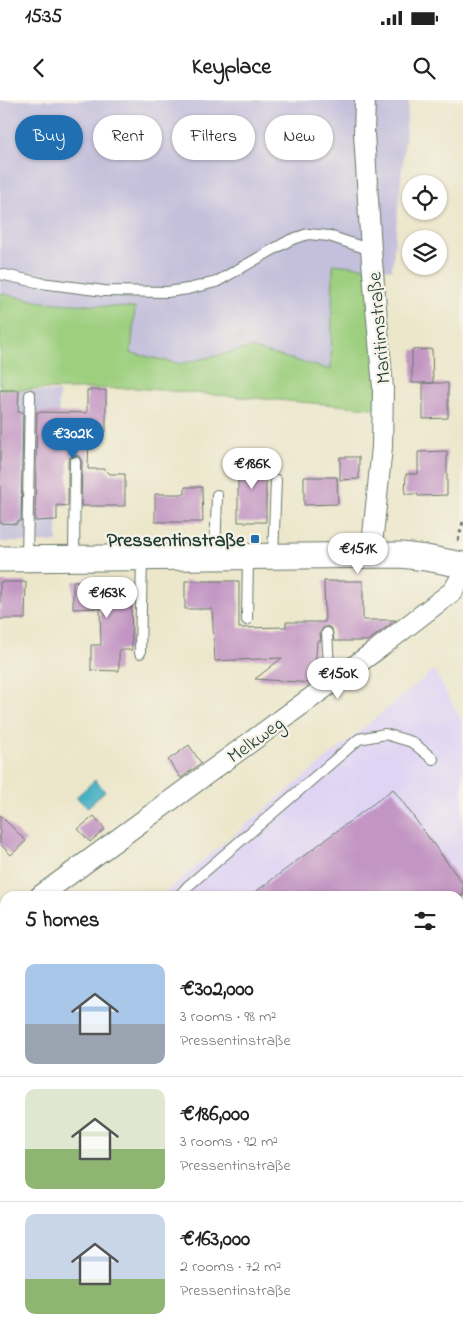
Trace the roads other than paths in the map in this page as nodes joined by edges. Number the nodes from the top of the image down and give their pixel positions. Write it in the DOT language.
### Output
graph roads {
  1 [pos="365,100"];
  2 [pos="371,250"];
  3 [pos="0,274"];
  4 [pos="30,395"];
  5 [pos="75,462"];
  6 [pos="276,480"];
  7 [pos="217,495"];
  8 [pos="371,555"];
  9 [pos="273,556"];
  10 [pos="215,557"];
  11 [pos="248,557"];
  12 [pos="142,558"];
  13 [pos="0,559"];
  14 [pos="27,559"];
  15 [pos="74,559"];
  16 [pos="463,565"];
  17 [pos="463,574"];
  18 [pos="247,620"];
  19 [pos="327,633"];
  20 [pos="140,653"];
  21 [pos="330,683"];
  22 [pos="433,759"];
  23 [pos="47,891"];
  24 [pos="184,891"];
  1 -- 2 [label="street, Maritimstraße"];
  2 -- 3 [label="lane"];
  2 -- 8 [label="street, Maritimstraße"];
  4 -- 14 [label="lane"];
  5 -- 15 [label="lane"];
  6 -- 9 [label="lane"];
  7 -- 10 [label="lane"];
  8 -- 9 [label="street"];
  8 -- 16 [label="street"];
  9 -- 11 [label="street"];
  10 -- 11 [label="street"];
  10 -- 12 [label="street"];
  11 -- 18 [label="lane"];
  12 -- 15 [label="street"];
  12 -- 20 [label="lane"];
  13 -- 14 [label="street"];
  14 -- 15 [label="street"];
  17 -- 21 [label="street, Melkweg"];
  19 -- 21 [label="lane"];
  21 -- 23 [label="street, Melkweg"];
  22 -- 24 [label="lane"];
}
